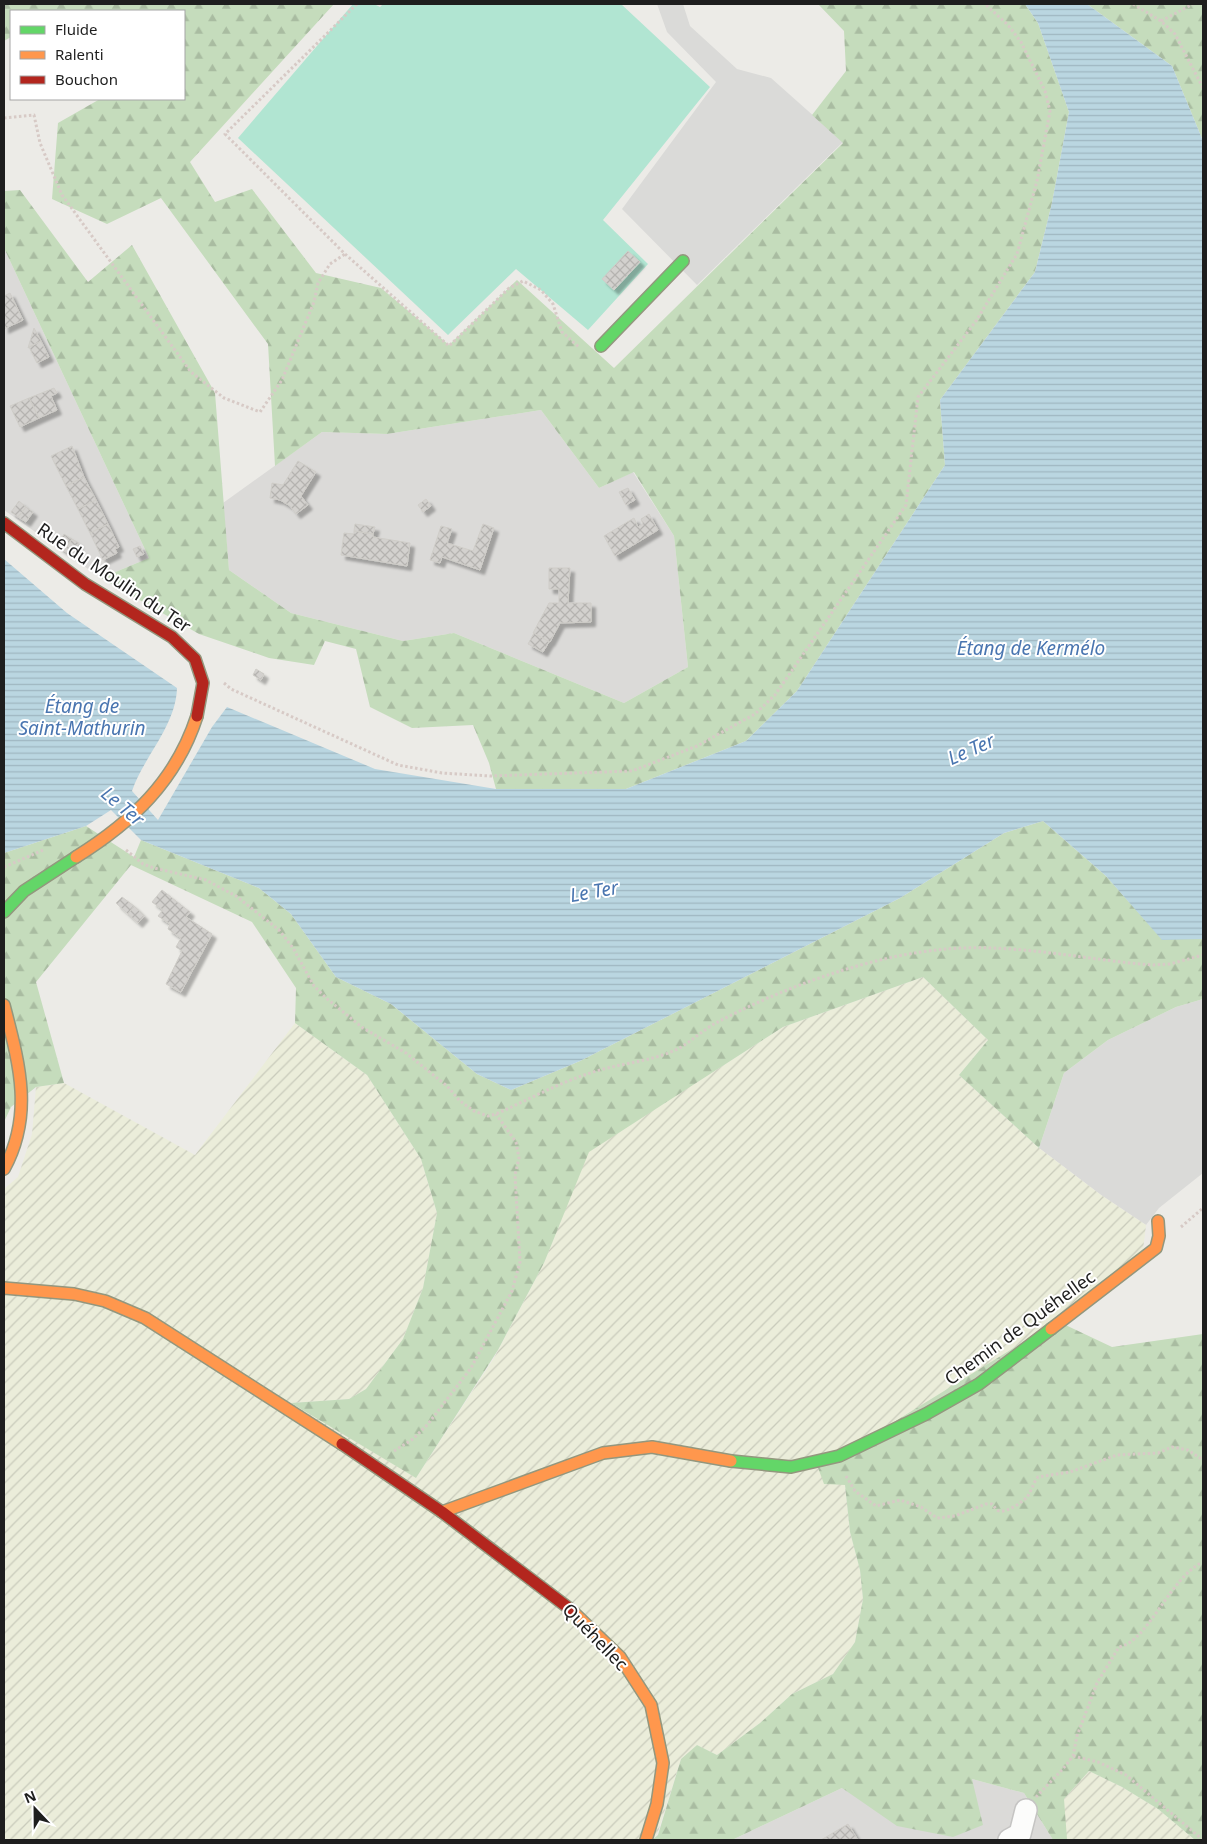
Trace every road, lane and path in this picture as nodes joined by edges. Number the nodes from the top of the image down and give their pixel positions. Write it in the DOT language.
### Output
graph roads {
  1 [pos="357,4"];
  2 [pos="985,4"];
  3 [pos="1133,4"];
  4 [pos="1193,4"];
  5 [pos="1161,22"];
  6 [pos="1203,88"];
  7 [pos="4,118"];
  8 [pos="346,254"];
  9 [pos="683,261"];
  10 [pos="601,346"];
  11 [pos="4,524"];
  12 [pos="219,678"];
  13 [pos="111,835"];
  14 [pos="4,912"];
  15 [pos="1203,955"];
  16 [pos="4,1005"];
  17 [pos="496,1114"];
  18 [pos="4,1169"];
  19 [pos="1158,1221"];
  20 [pos="4,1288"];
  21 [pos="839,1456"];
  22 [pos="1203,1460"];
  23 [pos="378,1467"];
  24 [pos="442,1512"];
  25 [pos="1203,1562"];
  26 [pos="1073,1756"];
  27 [pos="1026,1810"];
  28 [pos="646,1840"];
  29 [pos="1009,1840"];
  30 [pos="1202,1840"];
  1 -- 8 [label="path"];
  2 -- 12 [label="path"];
  3 -- 5 [label="path"];
  4 -- 5 [label="path"];
  5 -- 6 [label="path"];
  7 -- 8 [label="path"];
  8 -- 10 [label="path"];
  9 -- 10 [label="street"];
  11 -- 13 [label="street, Rue du Moulin du Ter"];
  13 -- 14 [label="street, Rue du Moulin du Ter"];
  13 -- 17 [label="path"];
  15 -- 17 [label="path"];
  16 -- 18 [label="street"];
  17 -- 23 [label="path"];
  19 -- 21 [label="street, Chemin de Quéhellec"];
  20 -- 23 [label="street, Quéhellec"];
  21 -- 22 [label="path"];
  21 -- 24 [label="street, Chemin de Quéhellec"];
  23 -- 24 [label="street, Quéhellec"];
  24 -- 28 [label="street, Quéhellec"];
  25 -- 26 [label="path"];
  26 -- 27 [label="path"];
  26 -- 30 [label="path"];
  27 -- 29 [label="street"];
}
